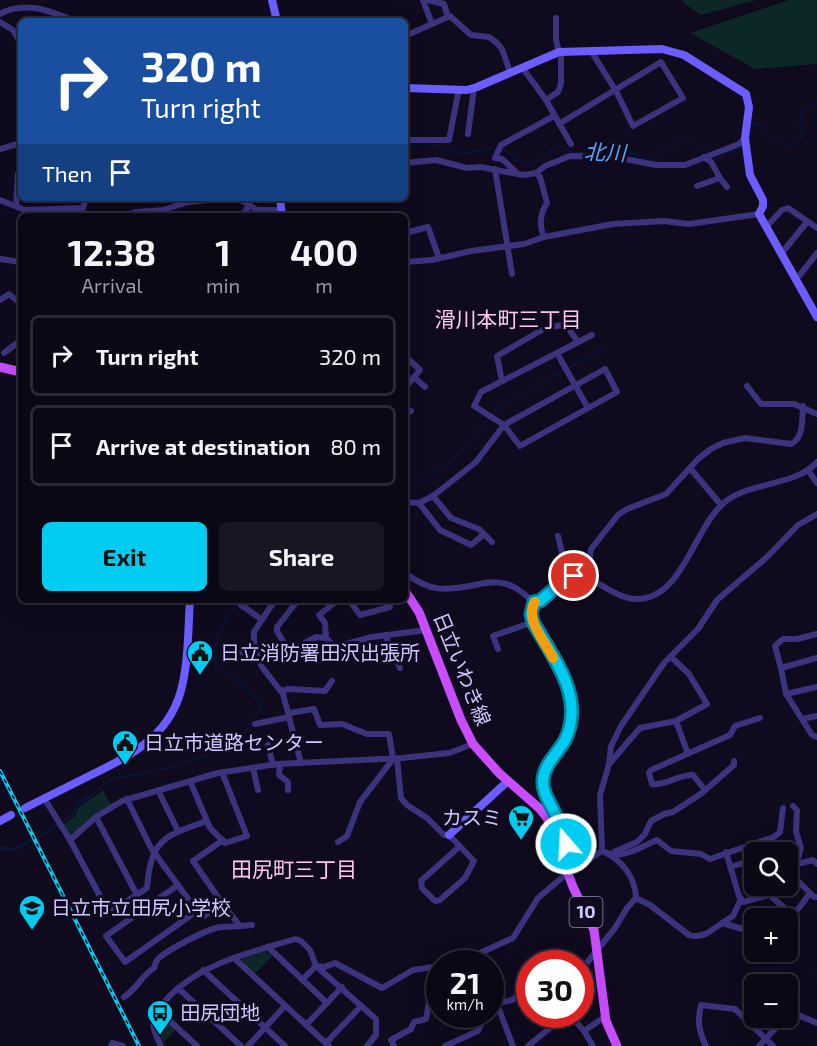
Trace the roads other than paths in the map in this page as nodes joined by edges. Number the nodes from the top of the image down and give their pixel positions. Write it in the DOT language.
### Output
graph roads {
  1 [pos="272,0"];
  2 [pos="425,0"];
  3 [pos="0,14"];
  4 [pos="448,17"];
  5 [pos="68,18"];
  6 [pos="276,18"];
  7 [pos="555,18"];
  8 [pos="0,22"];
  9 [pos="432,24"];
  10 [pos="408,35"];
  11 [pos="18,39"];
  12 [pos="591,51"];
  13 [pos="560,52"];
  14 [pos="522,67"];
  15 [pos="510,72"];
  16 [pos="408,88"];
  17 [pos="474,88"];
  18 [pos="459,89"];
  19 [pos="616,91"];
  20 [pos="546,100"];
  21 [pos="554,116"];
  22 [pos="559,124"];
  23 [pos="468,134"];
  24 [pos="745,138"];
  25 [pos="408,140"];
  26 [pos="18,144"];
  27 [pos="571,144"];
  28 [pos="0,149"];
  29 [pos="704,157"];
  30 [pos="408,163"];
  31 [pos="495,169"];
  32 [pos="517,173"];
  33 [pos="536,173"];
  34 [pos="18,174"];
  35 [pos="720,178"];
  36 [pos="697,186"];
  37 [pos="727,187"];
  38 [pos="0,200"];
  39 [pos="85,201"];
  40 [pos="198,201"];
  41 [pos="243,201"];
  42 [pos="249,205"];
  43 [pos="16,206"];
  44 [pos="83,208"];
  45 [pos="81,213"];
  46 [pos="133,213"];
  47 [pos="245,213"];
  48 [pos="281,213"];
  49 [pos="759,214"];
  50 [pos="807,222"];
  51 [pos="766,226"];
  52 [pos="817,228"];
  53 [pos="408,232"];
  54 [pos="544,237"];
  55 [pos="508,246"];
  56 [pos="817,253"];
  57 [pos="781,254"];
  58 [pos="439,258"];
  59 [pos="0,259"];
  60 [pos="18,262"];
  61 [pos="408,262"];
  62 [pos="512,274"];
  63 [pos="796,280"];
  64 [pos="0,300"];
  65 [pos="18,302"];
  66 [pos="814,304"];
  67 [pos="817,317"];
  68 [pos="592,335"];
  69 [pos="18,342"];
  70 [pos="578,342"];
  71 [pos="4,353"];
  72 [pos="557,353"];
  73 [pos="408,359"];
  74 [pos="0,367"];
  75 [pos="18,371"];
  76 [pos="414,377"];
  77 [pos="502,381"];
  78 [pos="408,384"];
  79 [pos="575,385"];
  80 [pos="747,386"];
  81 [pos="425,387"];
  82 [pos="803,406"];
  83 [pos="588,408"];
  84 [pos="817,414"];
  85 [pos="504,425"];
  86 [pos="817,462"];
  87 [pos="690,468"];
  88 [pos="808,470"];
  89 [pos="817,471"];
  90 [pos="817,483"];
  91 [pos="433,496"];
  92 [pos="408,502"];
  93 [pos="419,503"];
  94 [pos="721,505"];
  95 [pos="817,514"];
  96 [pos="484,534"];
  97 [pos="558,536"];
  98 [pos="492,542"];
  99 [pos="408,575"];
  100 [pos="568,577"];
  101 [pos="587,578"];
  102 [pos="408,596"];
  103 [pos="534,602"];
  104 [pos="190,603"];
  105 [pos="273,603"];
  106 [pos="296,603"];
  107 [pos="335,603"];
  108 [pos="351,603"];
  109 [pos="387,603"];
  110 [pos="241,605"];
  111 [pos="261,619"];
  112 [pos="533,622"];
  113 [pos="426,630"];
  114 [pos="817,634"];
  115 [pos="386,635"];
  116 [pos="326,638"];
  117 [pos="224,646"];
  118 [pos="498,649"];
  119 [pos="671,657"];
  120 [pos="259,658"];
  121 [pos="817,658"];
  122 [pos="400,668"];
  123 [pos="781,668"];
  124 [pos="332,681"];
  125 [pos="817,687"];
  126 [pos="281,691"];
  127 [pos="786,694"];
  128 [pos="289,715"];
  129 [pos="817,716"];
  130 [pos="760,718"];
  131 [pos="802,719"];
  132 [pos="676,721"];
  133 [pos="255,724"];
  134 [pos="817,736"];
  135 [pos="473,744"];
  136 [pos="268,745"];
  137 [pos="688,754"];
  138 [pos="395,759"];
  139 [pos="734,761"];
  140 [pos="301,763"];
  141 [pos="277,764"];
  142 [pos="609,764"];
  143 [pos="254,768"];
  144 [pos="222,772"];
  145 [pos="190,781"];
  146 [pos="507,781"];
  147 [pos="158,790"];
  148 [pos="258,790"];
  149 [pos="288,790"];
  150 [pos="705,790"];
  151 [pos="44,798"];
  152 [pos="127,799"];
  153 [pos="794,806"];
  154 [pos="25,808"];
  155 [pos="783,808"];
  156 [pos="11,815"];
  157 [pos="96,818"];
  158 [pos="0,821"];
  159 [pos="207,821"];
  160 [pos="178,831"];
  161 [pos="449,835"];
  162 [pos="70,840"];
  163 [pos="223,840"];
  164 [pos="338,842"];
  165 [pos="459,846"];
  166 [pos="560,851"];
  167 [pos="605,852"];
  168 [pos="726,852"];
  169 [pos="155,853"];
  170 [pos="798,860"];
  171 [pos="744,863"];
  172 [pos="798,864"];
  173 [pos="817,864"];
  174 [pos="730,867"];
  175 [pos="568,874"];
  176 [pos="798,881"];
  177 [pos="178,885"];
  178 [pos="810,893"];
  179 [pos="137,895"];
  180 [pos="764,896"];
  181 [pos="769,896"];
  182 [pos="817,897"];
  183 [pos="636,898"];
  184 [pos="741,899"];
  185 [pos="222,903"];
  186 [pos="783,908"];
  187 [pos="798,909"];
  188 [pos="197,911"];
  189 [pos="722,923"];
  190 [pos="252,925"];
  191 [pos="240,926"];
  192 [pos="744,929"];
  193 [pos="268,947"];
  194 [pos="598,949"];
  195 [pos="487,950"];
  196 [pos="594,954"];
  197 [pos="235,959"];
  198 [pos="316,966"];
  199 [pos="426,968"];
  200 [pos="203,970"];
  201 [pos="302,980"];
  202 [pos="342,987"];
  203 [pos="178,988"];
  204 [pos="124,997"];
  205 [pos="327,1003"];
  206 [pos="285,1006"];
  207 [pos="361,1006"];
  208 [pos="158,1010"];
  209 [pos="798,1015"];
  210 [pos="606,1016"];
  211 [pos="426,1019"];
  212 [pos="817,1023"];
  213 [pos="306,1025"];
  214 [pos="504,1027"];
  215 [pos="265,1028"];
  216 [pos="479,1028"];
  217 [pos="550,1028"];
  218 [pos="776,1028"];
  219 [pos="584,1030"];
  220 [pos="765,1039"];
  221 [pos="327,1045"];
  222 [pos="111,1046"];
  223 [pos="123,1046"];
  224 [pos="161,1046"];
  225 [pos="197,1046"];
  226 [pos="241,1046"];
  227 [pos="248,1046"];
  228 [pos="285,1046"];
  229 [pos="367,1046"];
  230 [pos="394,1046"];
  231 [pos="446,1046"];
  232 [pos="513,1046"];
  233 [pos="528,1046"];
  234 [pos="593,1046"];
  235 [pos="617,1046"];
  236 [pos="706,1046"];
  237 [pos="759,1046"];
  238 [pos="773,1046"];
  1 -- 6 [label="street"];
  2 -- 4 [label="street"];
  2 -- 9 [label="street"];
  3 -- 5 [label="street"];
  4 -- 9 [label="street"];
  4 -- 15 [label="street"];
  7 -- 13 [label="street"];
  8 -- 11 [label="street"];
  9 -- 10 [label="street"];
  12 -- 13 [label="street"];
  12 -- 19 [label="street"];
  12 -- 24 [label="street"];
  13 -- 14 [label="street"];
  13 -- 20 [label="street"];
  14 -- 15 [label="street"];
  14 -- 20 [label="street"];
  15 -- 17 [label="street"];
  16 -- 18 [label="street"];
  17 -- 18 [label="street"];
  17 -- 23 [label="street"];
  18 -- 25 [label="street"];
  19 -- 19 [label="street"];
  19 -- 22 [label="street"];
  20 -- 21 [label="street"];
  21 -- 22 [label="street"];
  21 -- 32 [label="street"];
  22 -- 27 [label="street"];
  24 -- 29 [label="street"];
  24 -- 49 [label="street"];
  26 -- 28 [label="street"];
  29 -- 33 [label="street"];
  29 -- 35 [label="street"];
  30 -- 31 [label="street"];
  31 -- 32 [label="street"];
  31 -- 55 [label="street"];
  32 -- 33 [label="street"];
  33 -- 54 [label="street"];
  34 -- 43 [label="street"];
  35 -- 36 [label="street"];
  35 -- 37 [label="street"];
  38 -- 43 [label="street"];
  39 -- 44 [label="street"];
  40 -- 46 [label="street"];
  41 -- 42 [label="street"];
  42 -- 47 [label="street"];
  42 -- 48 [label="street"];
  43 -- 44 [label="street"];
  44 -- 45 [label="street"];
  49 -- 51 [label="street"];
  49 -- 54 [label="street"];
  50 -- 51 [label="street"];
  50 -- 52 [label="street"];
  50 -- 57 [label="street"];
  51 -- 57 [label="street"];
  53 -- 58 [label="street"];
  54 -- 55 [label="street"];
  55 -- 58 [label="street"];
  55 -- 62 [label="street"];
  56 -- 63 [label="street"];
  57 -- 63 [label="street"];
  58 -- 61 [label="street"];
  59 -- 60 [label="street"];
  63 -- 66 [label="street"];
  64 -- 65 [label="street"];
  66 -- 67 [label="street"];
  68 -- 70 [label="street"];
  69 -- 71 [label="street"];
  70 -- 72 [label="street"];
  70 -- 77 [label="street"];
  72 -- 77 [label="street"];
  72 -- 79 [label="street"];
  73 -- 76 [label="street"];
  74 -- 75 [label="main road"];
  76 -- 78 [label="street"];
  76 -- 81 [label="street"];
  77 -- 85 [label="street"];
  79 -- 83 [label="street"];
  79 -- 83 [label="street"];
  79 -- 85 [label="street"];
  80 -- 82 [label="street"];
  82 -- 84 [label="street"];
  82 -- 87 [label="street"];
  83 -- 85 [label="street"];
  85 -- 91 [label="street"];
  86 -- 88 [label="street"];
  87 -- 94 [label="street"];
  87 -- 101 [label="street"];
  88 -- 89 [label="street"];
  88 -- 90 [label="street"];
  88 -- 94 [label="street"];
  91 -- 93 [label="street"];
  91 -- 96 [label="street"];
  92 -- 93 [label="street"];
  93 -- 96 [label="street"];
  94 -- 101 [label="street"];
  95 -- 119 [label="street"];
  96 -- 98 [label="street"];
  97 -- 100 [label="street"];
  99 -- 103 [label="street"];
  100 -- 101 [label="street"];
  100 -- 103 [label="street"];
  102 -- 113 [label="main road, 日立いわき線 / 10"];
  103 -- 112 [label="street"];
  104 -- 151 [label="street"];
  105 -- 111 [label="street"];
  106 -- 116 [label="street"];
  107 -- 116 [label="street"];
  108 -- 109 [label="street"];
  110 -- 111 [label="street"];
  111 -- 120 [label="street"];
  112 -- 118 [label="street"];
  112 -- 166 [label="street"];
  113 -- 115 [label="street"];
  113 -- 135 [label="main road, 日立いわき線 / 10"];
  114 -- 123 [label="street"];
  115 -- 116 [label="street"];
  115 -- 122 [label="street"];
  117 -- 120 [label="street"];
  119 -- 132 [label="street"];
  119 -- 142 [label="street"];
  120 -- 126 [label="street"];
  121 -- 123 [label="street"];
  123 -- 127 [label="street"];
  124 -- 126 [label="street"];
  125 -- 127 [label="street"];
  126 -- 128 [label="street"];
  127 -- 131 [label="street"];
  128 -- 133 [label="street"];
  128 -- 138 [label="street"];
  128 -- 140 [label="street"];
  129 -- 131 [label="street"];
  130 -- 137 [label="street"];
  131 -- 134 [label="street"];
  132 -- 137 [label="street"];
  132 -- 142 [label="street"];
  135 -- 138 [label="street"];
  135 -- 146 [label="main road, 日立いわき線 / 10"];
  136 -- 141 [label="street"];
  137 -- 150 [label="street"];
  138 -- 140 [label="street"];
  138 -- 161 [label="street"];
  138 -- 164 [label="street"];
  139 -- 150 [label="street"];
  140 -- 141 [label="street"];
  141 -- 143 [label="street"];
  141 -- 149 [label="street"];
  142 -- 167 [label="street"];
  143 -- 144 [label="street"];
  143 -- 148 [label="street"];
  144 -- 145 [label="street"];
  144 -- 163 [label="street"];
  145 -- 147 [label="street"];
  145 -- 159 [label="street"];
  146 -- 161 [label="street"];
  146 -- 166 [label="main road, 日立いわき線 / 10"];
  147 -- 152 [label="street"];
  147 -- 160 [label="street"];
  150 -- 167 [label="street"];
  151 -- 154 [label="street"];
  151 -- 162 [label="street"];
  152 -- 157 [label="street"];
  152 -- 169 [label="street"];
  153 -- 170 [label="street"];
  155 -- 168 [label="street"];
  156 -- 158 [label="street"];
  157 -- 162 [label="street"];
  157 -- 179 [label="street"];
  159 -- 160 [label="street"];
  159 -- 163 [label="street"];
  160 -- 169 [label="street"];
  161 -- 165 [label="street"];
  162 -- 179 [label="street"];
  163 -- 185 [label="street"];
  165 -- 165 [label="street"];
  166 -- 175 [label="main road, 日立いわき線 / 10"];
  167 -- 168 [label="street"];
  167 -- 175 [label="street"];
  167 -- 183 [label="street"];
  168 -- 174 [label="street"];
  169 -- 177 [label="street"];
  169 -- 179 [label="street"];
  171 -- 174 [label="street"];
  172 -- 173 [label="street"];
  174 -- 184 [label="street"];
  175 -- 194 [label="main road, 日立いわき線 / 10"];
  175 -- 195 [label="street"];
  176 -- 178 [label="street"];
  177 -- 188 [label="street"];
  177 -- 188 [label="street"];
  178 -- 182 [label="street"];
  178 -- 187 [label="street"];
  180 -- 184 [label="street"];
  181 -- 186 [label="street"];
  183 -- 189 [label="street"];
  183 -- 194 [label="street"];
  184 -- 189 [label="street"];
  185 -- 188 [label="street"];
  185 -- 191 [label="street"];
  189 -- 192 [label="street"];
  190 -- 191 [label="street"];
  191 -- 204 [label="street"];
  193 -- 197 [label="street"];
  193 -- 198 [label="street"];
  193 -- 201 [label="street"];
  194 -- 196 [label="street"];
  194 -- 210 [label="main road, 日立いわき線 / 10"];
  197 -- 200 [label="street"];
  197 -- 206 [label="street"];
  198 -- 199 [label="street"];
  198 -- 201 [label="street"];
  198 -- 202 [label="street"];
  200 -- 203 [label="street"];
  200 -- 215 [label="street"];
  201 -- 205 [label="street"];
  202 -- 205 [label="street"];
  202 -- 207 [label="street"];
  203 -- 208 [label="street"];
  203 -- 226 [label="street"];
  205 -- 213 [label="street"];
  206 -- 213 [label="street"];
  206 -- 215 [label="street"];
  207 -- 221 [label="street"];
  207 -- 229 [label="street"];
  208 -- 224 [label="street"];
  208 -- 225 [label="street"];
  209 -- 212 [label="street"];
  210 -- 219 [label="street"];
  210 -- 235 [label="main road, 日立いわき線 / 10"];
  211 -- 230 [label="street"];
  213 -- 221 [label="street"];
  214 -- 232 [label="street"];
  215 -- 227 [label="street"];
  215 -- 228 [label="street"];
  216 -- 231 [label="street"];
  217 -- 233 [label="street"];
  218 -- 220 [label="street"];
  219 -- 234 [label="street"];
  220 -- 236 [label="street"];
  220 -- 237 [label="street"];
  220 -- 238 [label="street"];
  222 -- 223 [label="street"];
}
